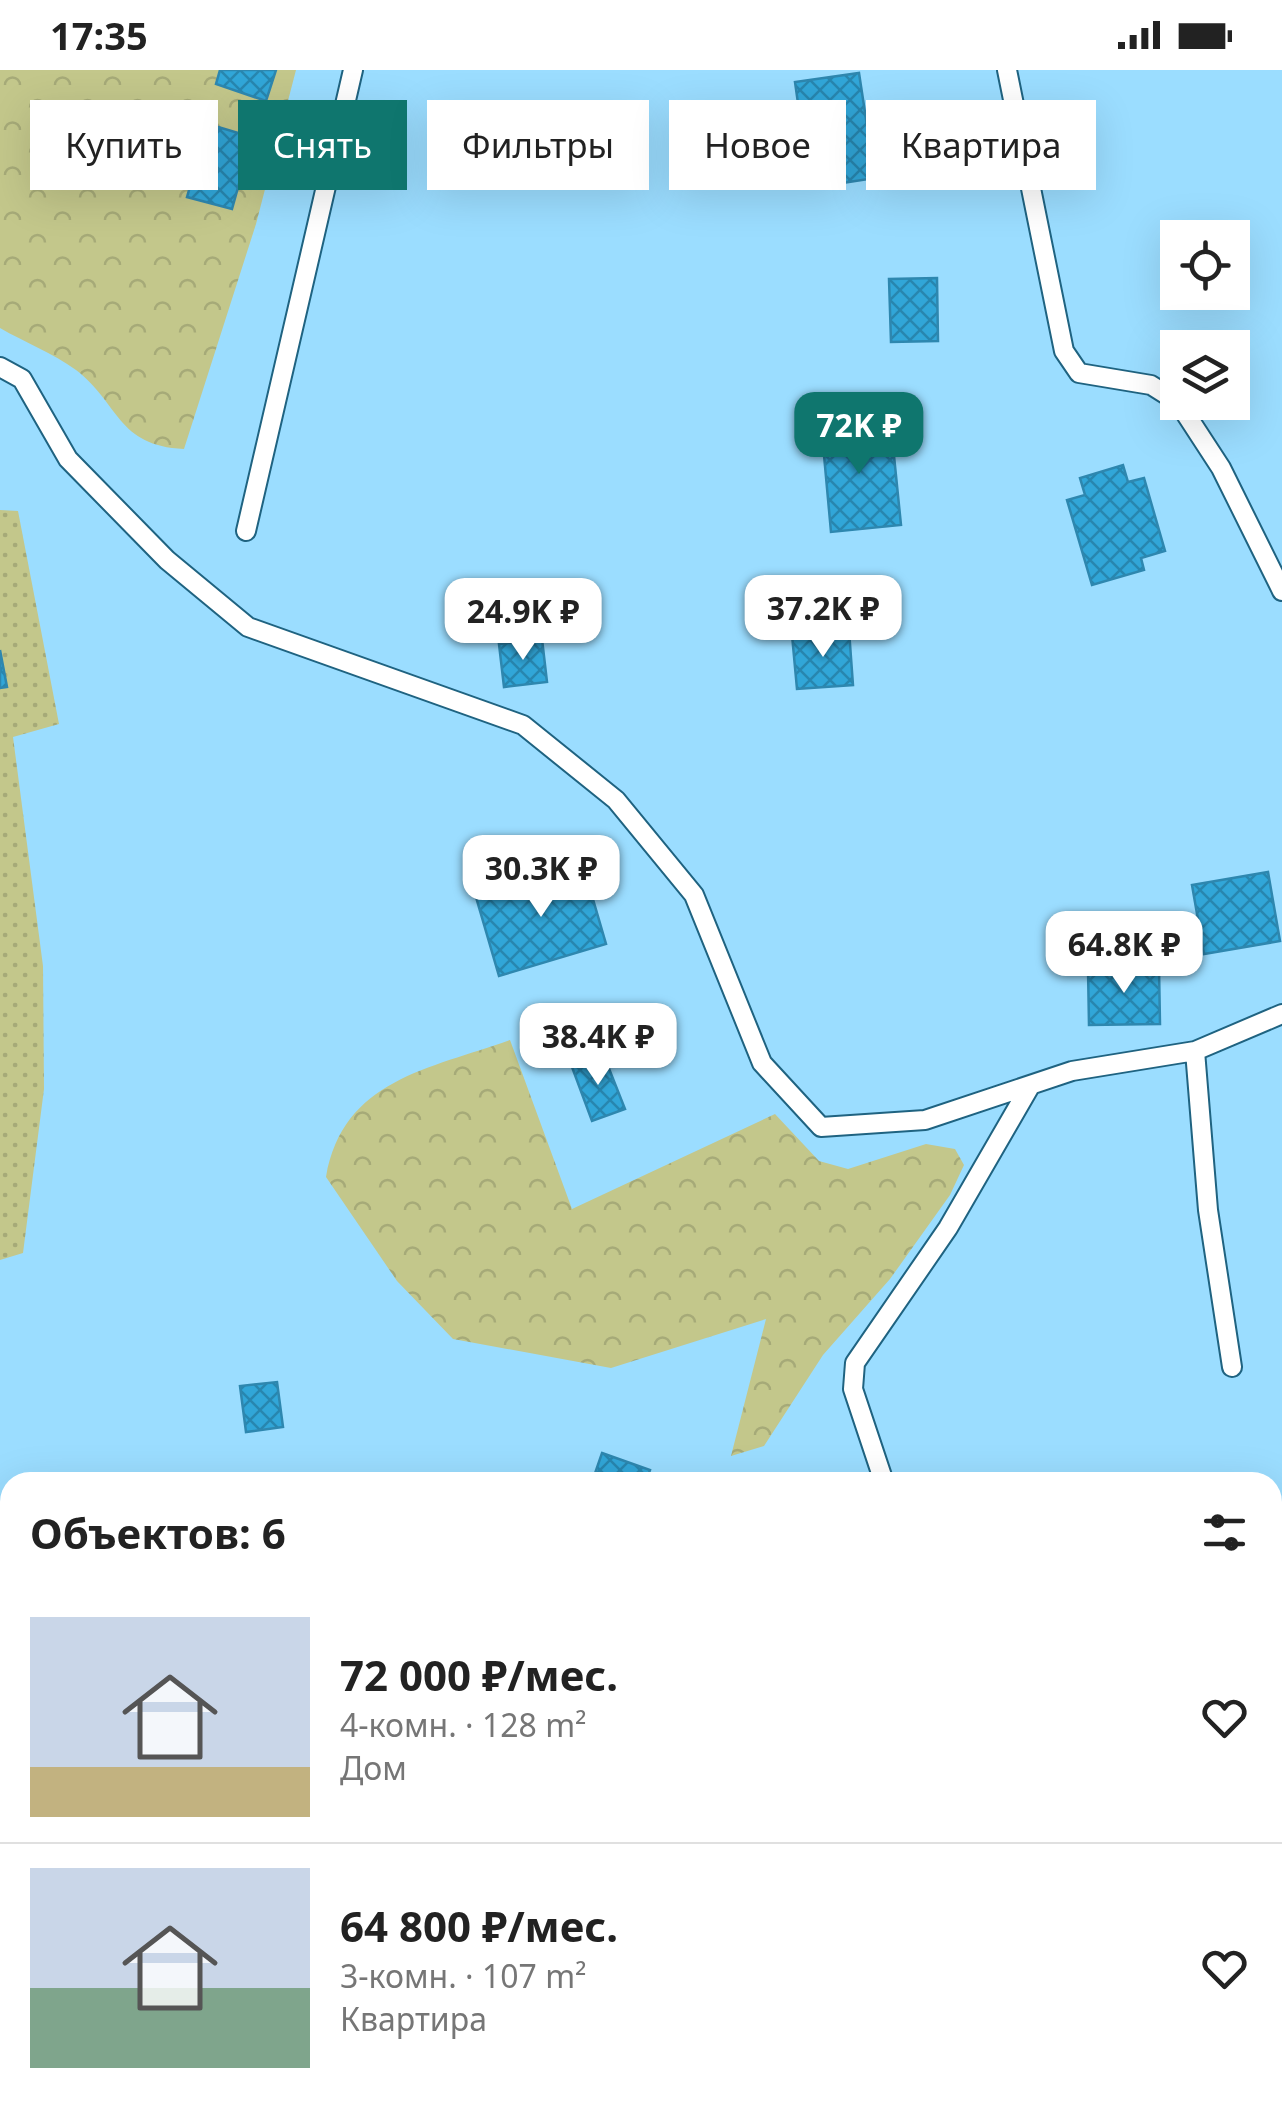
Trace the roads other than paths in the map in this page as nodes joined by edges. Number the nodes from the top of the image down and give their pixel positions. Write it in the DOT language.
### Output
graph roads {
  1 [pos="353,70"];
  2 [pos="1007,70"];
  3 [pos="0,367"];
  4 [pos="1160,391"];
  5 [pos="1190,420"];
  6 [pos="246,531"];
  7 [pos="1282,591"];
  8 [pos="1282,1014"];
  9 [pos="1194,1051"];
  10 [pos="1029,1088"];
  11 [pos="1232,1367"];
  12 [pos="881,1472"];
  1 -- 6 [label="lane"];
  2 -- 4 [label="lane"];
  3 -- 10 [label="lane"];
  5 -- 7 [label="lane"];
  8 -- 9 [label="lane"];
  9 -- 10 [label="lane"];
  9 -- 11 [label="lane"];
  10 -- 12 [label="lane"];
}
